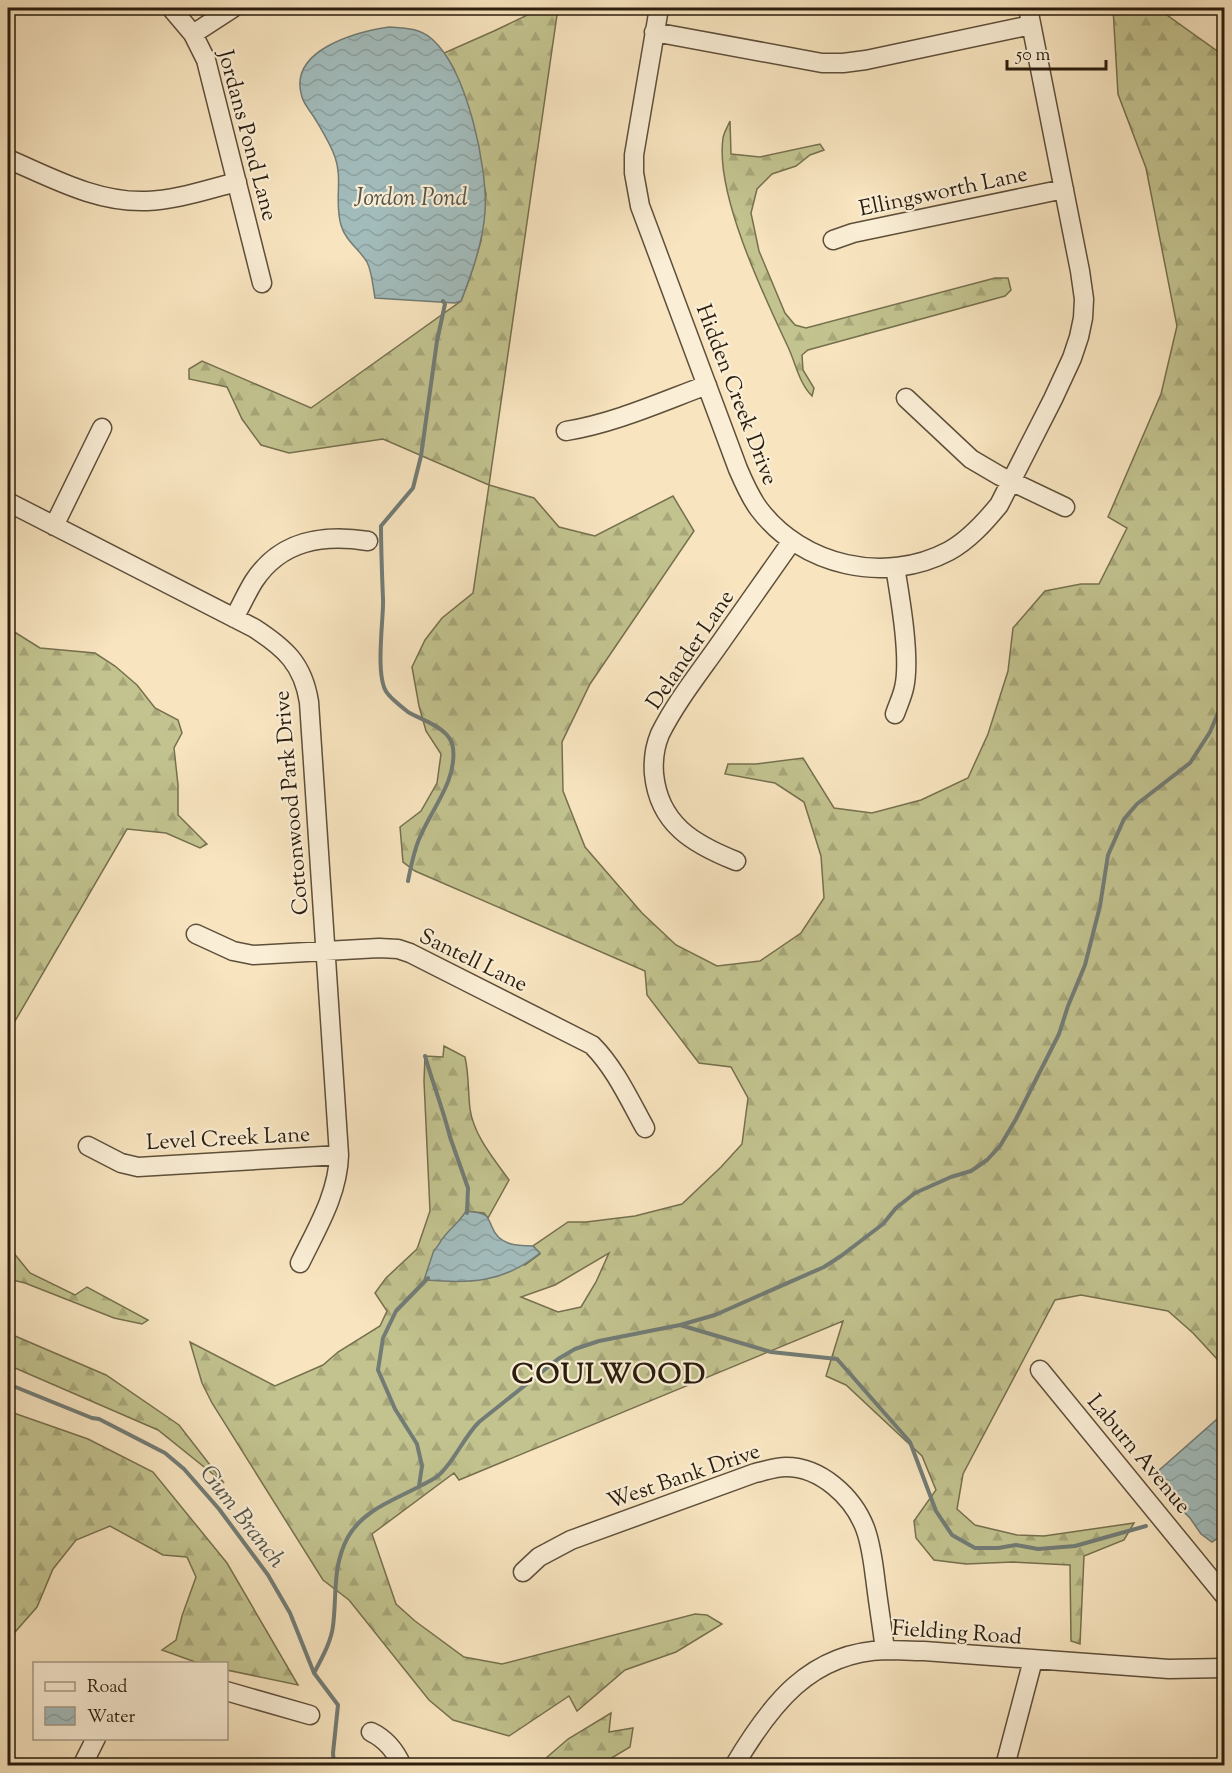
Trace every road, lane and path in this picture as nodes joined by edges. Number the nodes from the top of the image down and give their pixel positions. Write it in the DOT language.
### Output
graph roads {
  1 [pos="171,8"];
  2 [pos="233,8"];
  3 [pos="659,8"];
  4 [pos="1029,16"];
  5 [pos="654,32"];
  6 [pos="193,34"];
  7 [pos="8,159"];
  8 [pos="237,182"];
  9 [pos="1064,189"];
  10 [pos="833,240"];
  11 [pos="262,284"];
  12 [pos="707,385"];
  13 [pos="906,398"];
  14 [pos="102,428"];
  15 [pos="566,431"];
  16 [pos="1011,482"];
  17 [pos="8,502"];
  18 [pos="1065,507"];
  19 [pos="54,526"];
  20 [pos="368,541"];
  21 [pos="792,541"];
  22 [pos="895,567"];
  23 [pos="234,618"];
  24 [pos="895,714"];
  25 [pos="736,861"];
  26 [pos="196,934"];
  27 [pos="327,950"];
  28 [pos="645,1128"];
  29 [pos="88,1146"];
  30 [pos="339,1155"];
  31 [pos="300,1263"];
  32 [pos="1040,1370"];
  33 [pos="523,1572"];
  34 [pos="1224,1596"];
  35 [pos="885,1650"];
  36 [pos="1033,1660"];
  37 [pos="1224,1668"];
  38 [pos="228,1692"];
  39 [pos="310,1715"];
  40 [pos="371,1732"];
  41 [pos="95,1740"];
  42 [pos="82,1766"];
  43 [pos="402,1766"];
  44 [pos="734,1766"];
  45 [pos="1005,1766"];
  1 -- 6 [label="street, Jordans Pond Lane"];
  2 -- 6 [label="street"];
  3 -- 5 [label="street, Hidden Creek Drive"];
  4 -- 5 [label="street"];
  4 -- 9 [label="street, Hidden Creek Drive"];
  5 -- 12 [label="street, Hidden Creek Drive"];
  6 -- 8 [label="street, Jordans Pond Lane"];
  7 -- 8 [label="street"];
  8 -- 11 [label="street, Jordans Pond Lane"];
  9 -- 10 [label="street, Ellingsworth Lane"];
  9 -- 16 [label="street, Hidden Creek Drive"];
  12 -- 15 [label="street"];
  12 -- 21 [label="street, Hidden Creek Drive"];
  13 -- 16 [label="street"];
  14 -- 19 [label="street"];
  16 -- 18 [label="street"];
  16 -- 22 [label="street, Hidden Creek Drive"];
  17 -- 19 [label="street, Cottonwood Park Drive"];
  19 -- 23 [label="street, Cottonwood Park Drive"];
  20 -- 23 [label="street"];
  21 -- 22 [label="street, Hidden Creek Drive"];
  21 -- 25 [label="street, Delander Lane"];
  22 -- 24 [label="street"];
  23 -- 27 [label="street, Cottonwood Park Drive"];
  26 -- 27 [label="street, Santell Lane"];
  27 -- 28 [label="street, Santell Lane"];
  27 -- 30 [label="street, Cottonwood Park Drive"];
  29 -- 30 [label="street, Level Creek Lane"];
  30 -- 31 [label="street, Cottonwood Park Drive"];
  32 -- 34 [label="street, Laburn Avenue"];
  33 -- 35 [label="street, West Bank Drive"];
  35 -- 36 [label="street, Fielding Road"];
  35 -- 44 [label="street, Fielding Road"];
  36 -- 37 [label="street, Fielding Road"];
  36 -- 45 [label="street"];
  38 -- 39 [label="street"];
  40 -- 43 [label="street"];
  41 -- 42 [label="street"];
}
